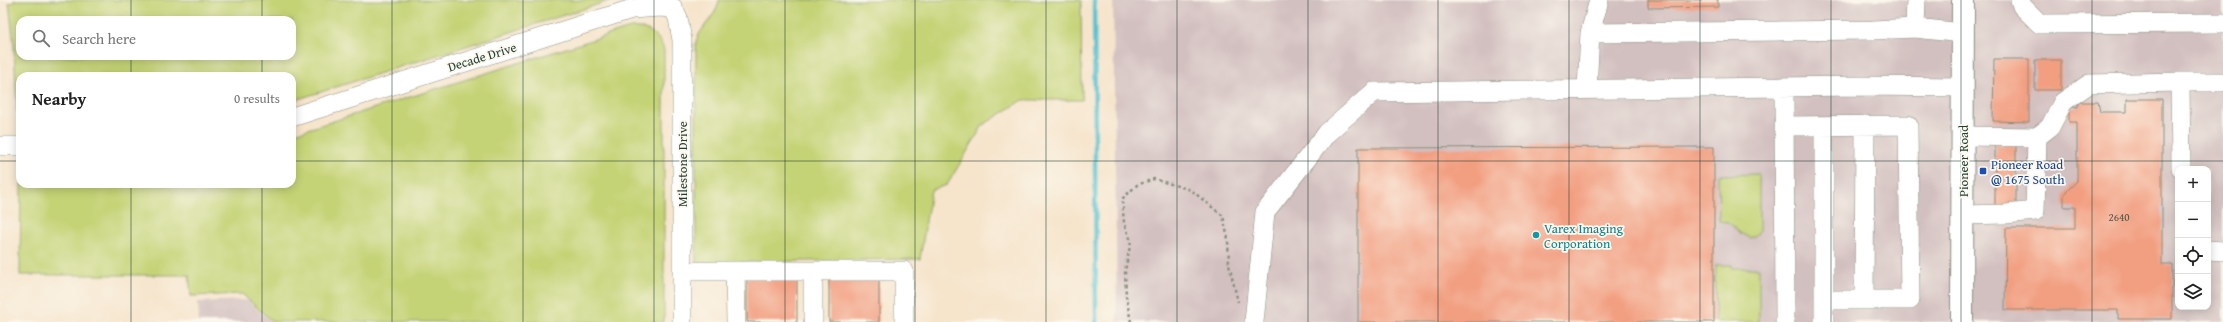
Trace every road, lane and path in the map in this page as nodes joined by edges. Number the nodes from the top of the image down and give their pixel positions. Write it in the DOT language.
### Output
graph roads {
  1 [pos="1599,0"];
  2 [pos="1916,0"];
  3 [pos="1963,0"];
  4 [pos="2020,0"];
  5 [pos="673,8"];
  6 [pos="2223,23"];
  7 [pos="1915,28"];
  8 [pos="1590,33"];
  9 [pos="1963,33"];
  10 [pos="2180,82"];
  11 [pos="2223,82"];
  12 [pos="1784,87"];
  13 [pos="1963,88"];
  14 [pos="1587,89"];
  15 [pos="296,116"];
  16 [pos="1865,125"];
  17 [pos="1785,126"];
  18 [pos="1824,126"];
  19 [pos="1963,136"];
  20 [pos="2036,137"];
  21 [pos="0,146"];
  22 [pos="16,146"];
  23 [pos="2181,166"];
  24 [pos="1963,214"];
  25 [pos="2211,250"];
  26 [pos="2223,251"];
  27 [pos="682,271"];
  28 [pos="735,271"];
  29 [pos="813,271"];
  30 [pos="1824,300"];
  31 [pos="1864,300"];
  32 [pos="1239,308"];
  33 [pos="682,322"];
  34 [pos="736,322"];
  35 [pos="813,322"];
  36 [pos="904,322"];
  37 [pos="1131,322"];
  38 [pos="1254,322"];
  39 [pos="1785,322"];
  40 [pos="1824,322"];
  41 [pos="1962,322"];
  1 -- 8 [label="street"];
  2 -- 7 [label="street"];
  3 -- 9 [label="main road, Pioneer Road"];
  4 -- 6 [label="street"];
  5 -- 15 [label="street, Decade Drive"];
  5 -- 27 [label="street, Milestone Drive"];
  7 -- 8 [label="street"];
  7 -- 9 [label="street"];
  8 -- 14 [label="street"];
  9 -- 13 [label="main road, Pioneer Road"];
  10 -- 11 [label="street"];
  10 -- 20 [label="street"];
  10 -- 23 [label="street"];
  12 -- 13 [label="street"];
  12 -- 14 [label="street"];
  12 -- 17 [label="street"];
  13 -- 19 [label="main road, Pioneer Road"];
  14 -- 38 [label="street"];
  16 -- 18 [label="street"];
  16 -- 31 [label="street"];
  16 -- 31 [label="street"];
  17 -- 18 [label="street"];
  17 -- 39 [label="street"];
  18 -- 30 [label="street"];
  19 -- 20 [label="street"];
  19 -- 24 [label="main road, Pioneer Road"];
  20 -- 24 [label="street"];
  21 -- 22 [label="street"];
  24 -- 41 [label="main road, Pioneer Road"];
  25 -- 26 [label="street"];
  27 -- 28 [label="street"];
  27 -- 33 [label="street, Milestone Drive"];
  28 -- 29 [label="street"];
  28 -- 34 [label="street"];
  29 -- 35 [label="street"];
  29 -- 36 [label="street"];
  30 -- 31 [label="street"];
  30 -- 40 [label="street"];
  32 -- 37 [label="path"];
}
